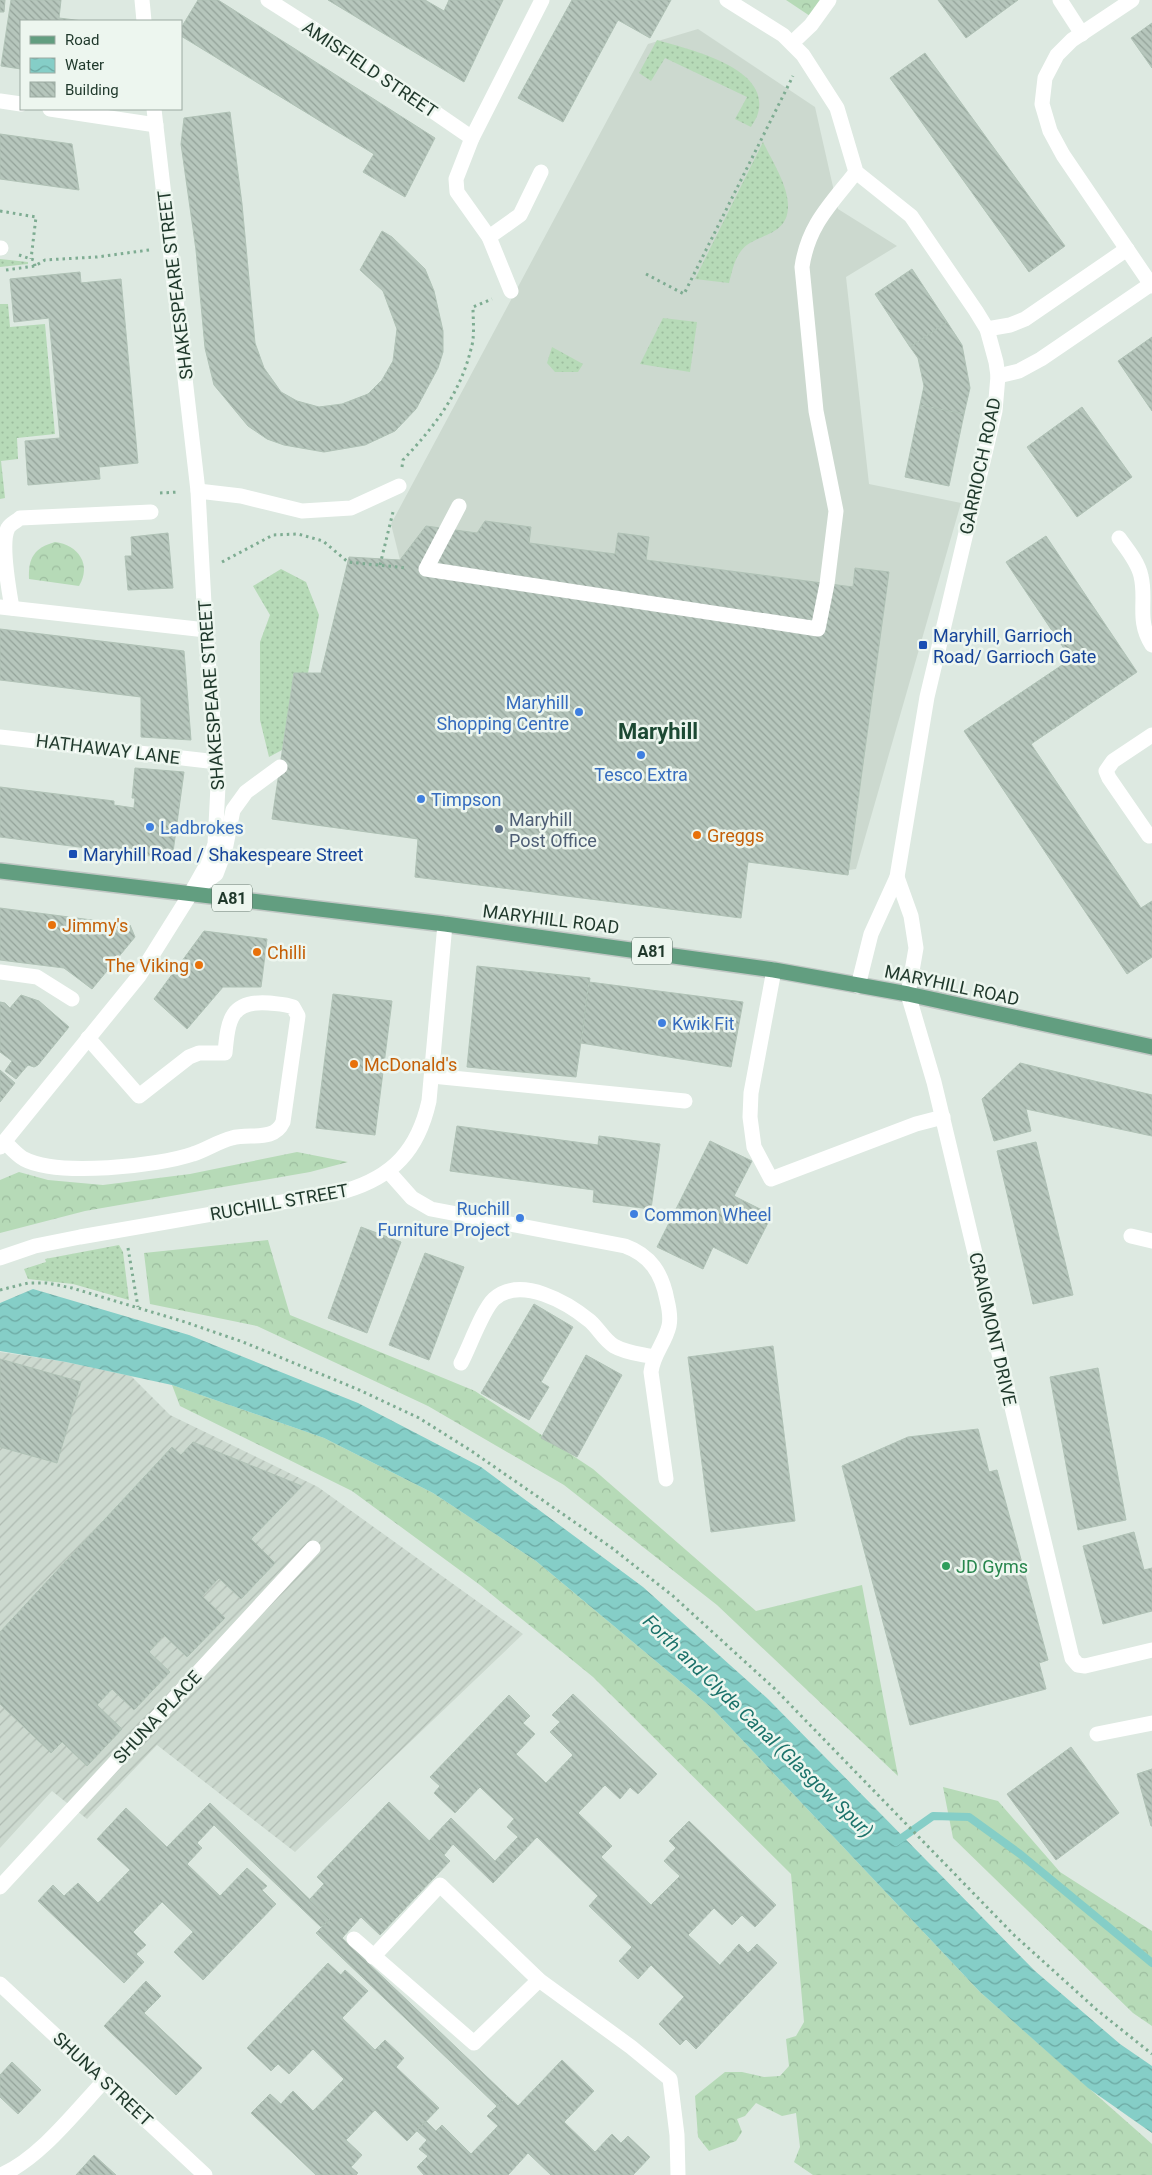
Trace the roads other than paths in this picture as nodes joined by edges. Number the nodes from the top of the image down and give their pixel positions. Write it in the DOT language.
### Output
graph roads {
  1 [pos="142,0"];
  2 [pos="268,0"];
  3 [pos="542,0"];
  4 [pos="727,0"];
  5 [pos="829,0"];
  6 [pos="1060,0"];
  7 [pos="1132,0"];
  8 [pos="144,20"];
  9 [pos="1082,34"];
  10 [pos="792,43"];
  11 [pos="0,101"];
  12 [pos="20,104"];
  13 [pos="57,110"];
  14 [pos="154,110"];
  15 [pos="156,125"];
  16 [pos="472,138"];
  17 [pos="541,172"];
  18 [pos="856,172"];
  19 [pos="489,237"];
  20 [pos="1127,249"];
  21 [pos="1151,285"];
  22 [pos="511,291"];
  23 [pos="987,329"];
  24 [pos="998,376"];
  25 [pos="399,486"];
  26 [pos="198,491"];
  27 [pos="459,506"];
  28 [pos="151,512"];
  29 [pos="1119,538"];
  30 [pos="6,607"];
  31 [pos="206,630"];
  32 [pos="1152,645"];
  33 [pos="1152,735"];
  34 [pos="0,737"];
  35 [pos="217,762"];
  36 [pos="280,767"];
  37 [pos="1149,836"];
  38 [pos="0,871"];
  39 [pos="897,877"];
  40 [pos="191,893"];
  41 [pos="445,924"];
  42 [pos="774,970"];
  43 [pos="0,972"];
  44 [pos="858,986"];
  45 [pos="908,994"];
  46 [pos="72,999"];
  47 [pos="88,1038"];
  48 [pos="1152,1047"];
  49 [pos="432,1076"];
  50 [pos="685,1101"];
  51 [pos="943,1117"];
  52 [pos="2,1144"];
  53 [pos="388,1171"];
  54 [pos="1131,1236"];
  55 [pos="1152,1241"];
  56 [pos="4,1256"];
  57 [pos="654,1357"];
  58 [pos="461,1363"];
  59 [pos="666,1479"];
  60 [pos="314,1548"];
  61 [pos="1152,1650"];
  62 [pos="1152,1723"];
  63 [pos="1097,1734"];
  64 [pos="0,1887"];
  65 [pos="354,1939"];
  66 [pos="373,1957"];
  67 [pos="539,1980"];
  68 [pos="0,1984"];
  69 [pos="104,2081"];
  70 [pos="1,2175"];
  71 [pos="205,2175"];
  72 [pos="678,2175"];
  1 -- 8 [label="street"];
  2 -- 16 [label="street, AMISFIELD STREET"];
  3 -- 16 [label="street"];
  4 -- 10 [label="street"];
  5 -- 10 [label="street"];
  6 -- 9 [label="street"];
  7 -- 9 [label="street"];
  9 -- 20 [label="street"];
  10 -- 18 [label="street"];
  11 -- 12 [label="street"];
  13 -- 15 [label="street"];
  14 -- 15 [label="street, SHAKESPEARE STREET"];
  15 -- 26 [label="street, SHAKESPEARE STREET"];
  16 -- 19 [label="street"];
  17 -- 19 [label="street"];
  18 -- 23 [label="street, GARRIOCH ROAD"];
  18 -- 27 [label="street"];
  19 -- 22 [label="street"];
  20 -- 21 [label="street"];
  20 -- 23 [label="street"];
  21 -- 24 [label="street"];
  23 -- 24 [label="street, GARRIOCH ROAD"];
  24 -- 39 [label="street, GARRIOCH ROAD"];
  25 -- 26 [label="street"];
  26 -- 31 [label="street, SHAKESPEARE STREET"];
  28 -- 30 [label="street"];
  29 -- 32 [label="street"];
  30 -- 31 [label="street"];
  31 -- 35 [label="street, SHAKESPEARE STREET"];
  33 -- 37 [label="street"];
  34 -- 35 [label="street, HATHAWAY LANE"];
  35 -- 40 [label="street, SHAKESPEARE STREET"];
  36 -- 40 [label="street"];
  38 -- 40 [label="main road, MARYHILL ROAD / A81"];
  39 -- 44 [label="street, GARRIOCH ROAD"];
  39 -- 45 [label="street, GARRIOCH ROAD"];
  40 -- 41 [label="main road, MARYHILL ROAD / A81"];
  40 -- 47 [label="street, SHAKESPEARE STREET"];
  41 -- 42 [label="main road, MARYHILL ROAD / A81"];
  41 -- 49 [label="street, RUCHILL STREET"];
  42 -- 44 [label="main road, MARYHILL ROAD / A81"];
  42 -- 51 [label="street"];
  43 -- 46 [label="street"];
  44 -- 45 [label="main road, MARYHILL ROAD / A81"];
  45 -- 48 [label="main road, MARYHILL ROAD / A81"];
  45 -- 51 [label="street, CRAIGMONT DRIVE"];
  47 -- 52 [label="street, SHAKESPEARE STREET"];
  47 -- 52 [label="street"];
  49 -- 50 [label="street"];
  49 -- 53 [label="street, RUCHILL STREET"];
  51 -- 61 [label="street, CRAIGMONT DRIVE"];
  53 -- 56 [label="street, RUCHILL STREET"];
  53 -- 57 [label="street"];
  54 -- 55 [label="street"];
  57 -- 58 [label="street"];
  57 -- 59 [label="street"];
  60 -- 64 [label="street, SHUNA PLACE"];
  62 -- 63 [label="street"];
  65 -- 66 [label="street"];
  66 -- 67 [label="street"];
  66 -- 67 [label="street"];
  67 -- 72 [label="street"];
  68 -- 69 [label="street, SHUNA STREET"];
  69 -- 70 [label="street"];
  69 -- 71 [label="street, SHUNA STREET"];
}
